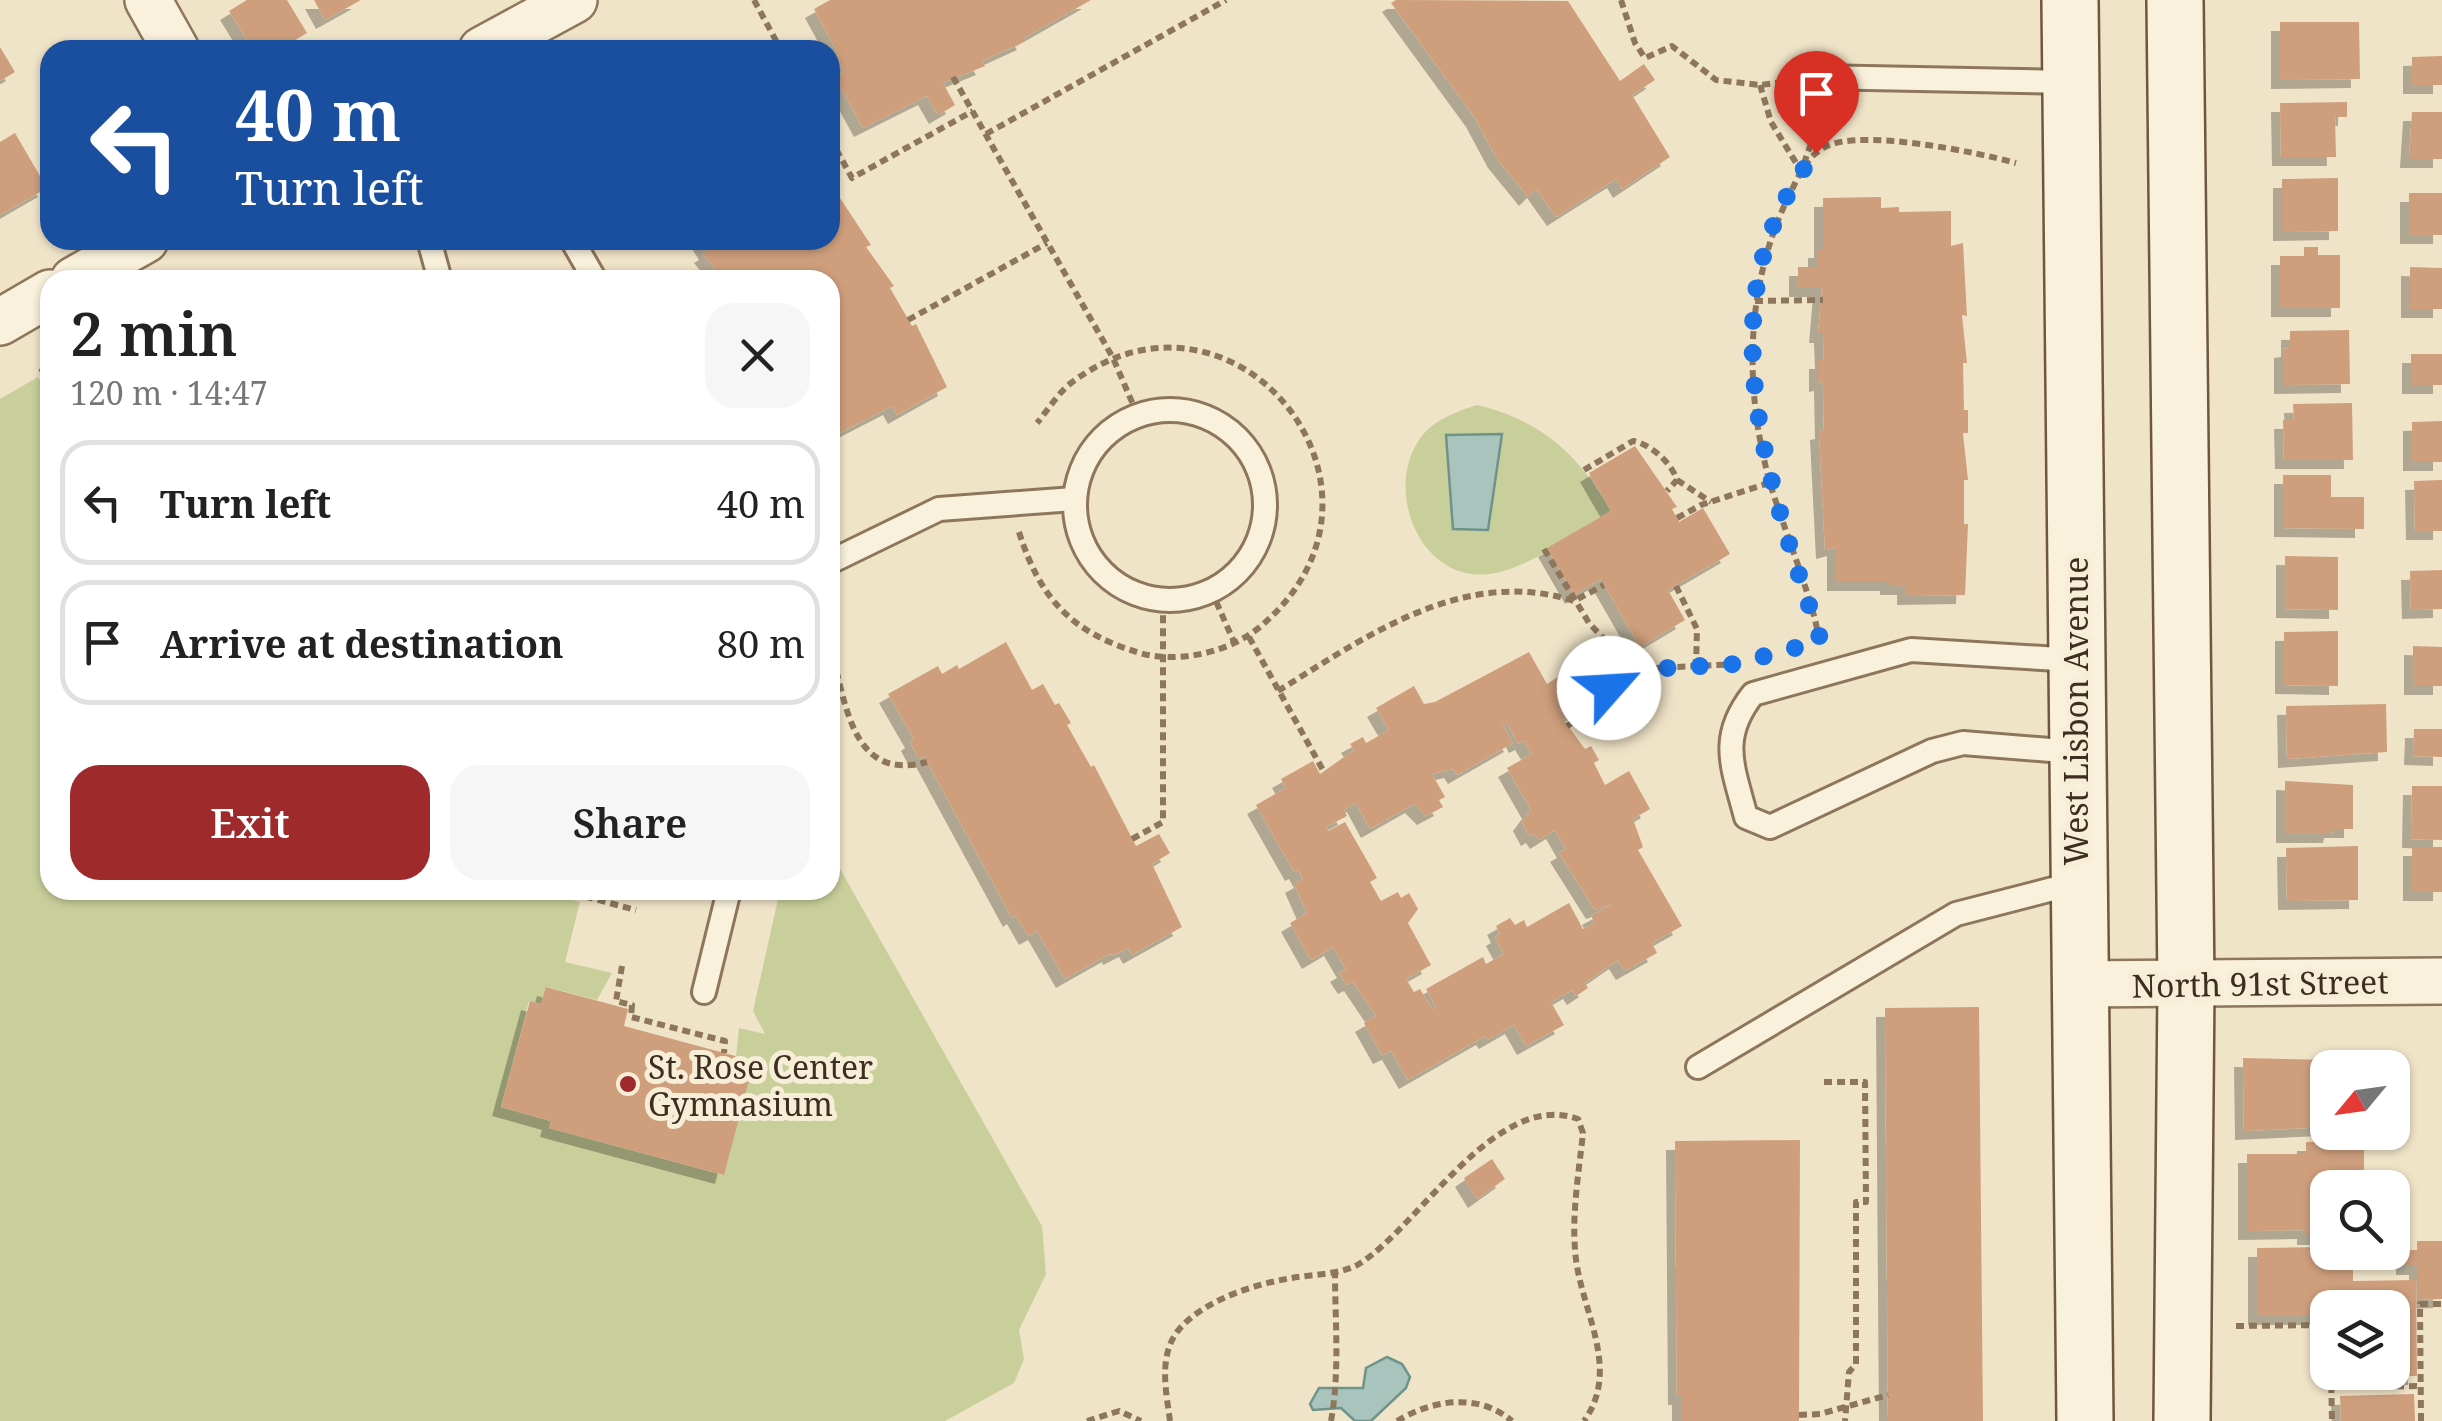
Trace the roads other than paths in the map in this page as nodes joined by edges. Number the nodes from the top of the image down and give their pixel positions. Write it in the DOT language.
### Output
graph roads {
  1 [pos="148,0"];
  2 [pos="574,0"];
  3 [pos="2070,0"];
  4 [pos="2175,0"];
  5 [pos="170,40"];
  6 [pos="500,40"];
  7 [pos="1815,77"];
  8 [pos="2071,82"];
  9 [pos="127,250"];
  10 [pos="92,270"];
  11 [pos="40,300"];
  12 [pos="0,322"];
  13 [pos="1074,499"];
  14 [pos="840,557"];
  15 [pos="2075,660"];
  16 [pos="2075,752"];
  17 [pos="2076,884"];
  18 [pos="727,900"];
  19 [pos="2442,980"];
  20 [pos="2078,984"];
  21 [pos="2186,984"];
  22 [pos="704,992"];
  23 [pos="1698,1067"];
  24 [pos="2084,1421"];
  25 [pos="2182,1421"];
  1 -- 5 [label="street"];
  2 -- 6 [label="street"];
  3 -- 8 [label="main road, West Lisbon Avenue"];
  4 -- 21 [label="main road"];
  7 -- 8 [label="lane"];
  8 -- 15 [label="main road, West Lisbon Avenue"];
  9 -- 10 [label="street"];
  11 -- 12 [label="street"];
  13 -- 13 [label="lane"];
  13 -- 14 [label="lane"];
  15 -- 16 [label="main road, West Lisbon Avenue"];
  15 -- 16 [label="lane"];
  16 -- 17 [label="main road, West Lisbon Avenue"];
  17 -- 20 [label="main road, West Lisbon Avenue"];
  17 -- 23 [label="lane"];
  18 -- 22 [label="lane"];
  19 -- 21 [label="street, North 91st Street"];
  20 -- 21 [label="street, North 91st Street"];
  20 -- 24 [label="main road, West Lisbon Avenue"];
  21 -- 25 [label="main road"];
}
